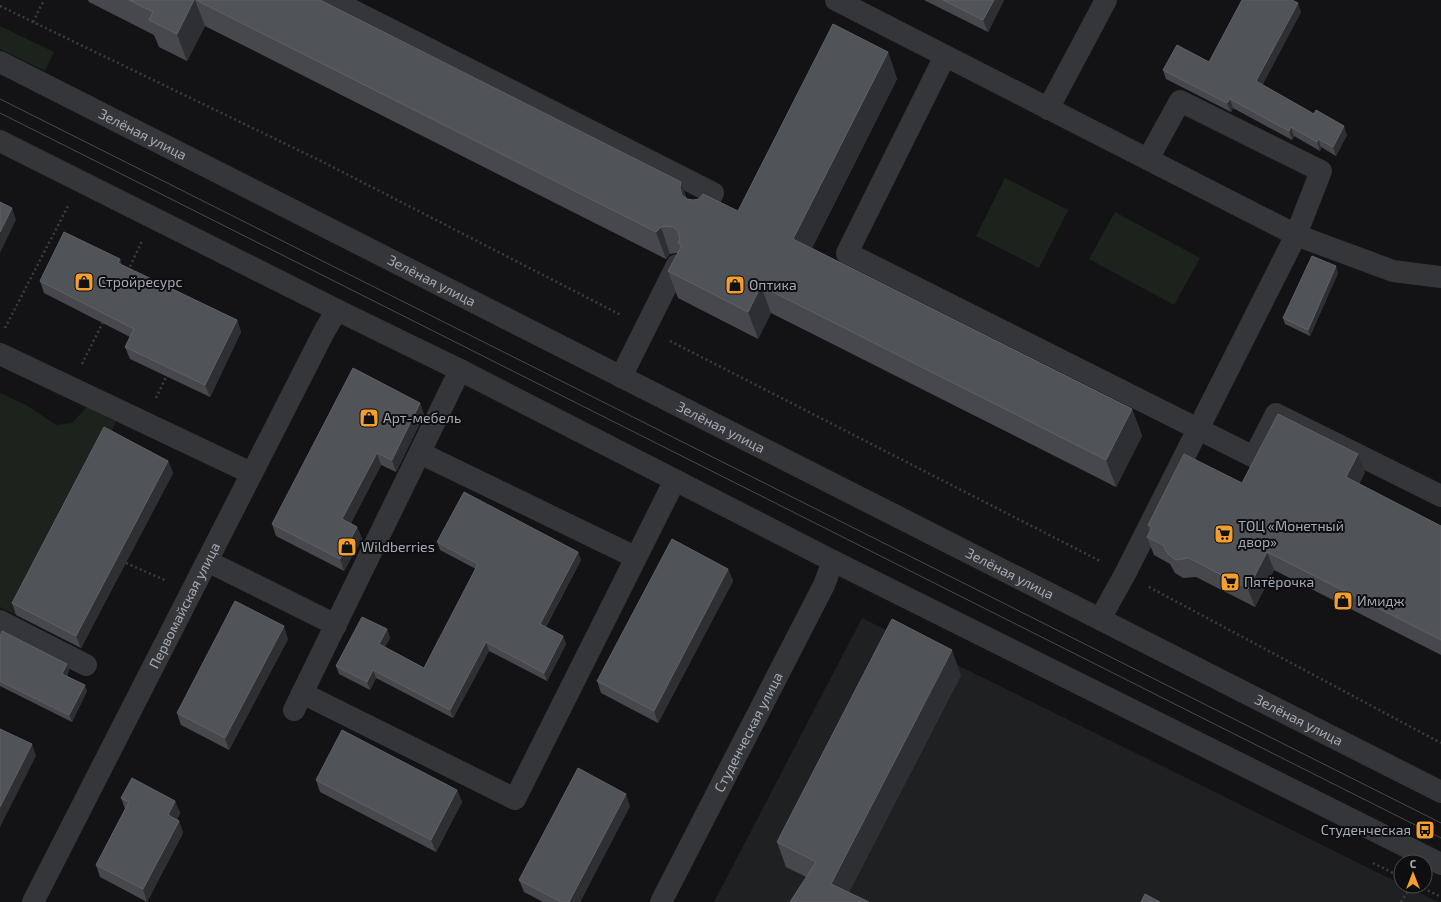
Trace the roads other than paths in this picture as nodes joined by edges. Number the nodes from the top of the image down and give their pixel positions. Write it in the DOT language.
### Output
graph roads {
  1 [pos="332,0"];
  2 [pos="836,0"];
  3 [pos="1106,0"];
  4 [pos="945,56"];
  5 [pos="0,62"];
  6 [pos="1048,109"];
  7 [pos="0,141"];
  8 [pos="1148,159"];
  9 [pos="702,215"];
  10 [pos="1296,235"];
  11 [pos="677,265"];
  12 [pos="1441,278"];
  13 [pos="337,310"];
  14 [pos="0,354"];
  15 [pos="460,370"];
  16 [pos="621,377"];
  17 [pos="1199,429"];
  18 [pos="420,453"];
  19 [pos="251,473"];
  20 [pos="675,480"];
  21 [pos="1441,496"];
  22 [pos="636,557"];
  23 [pos="207,561"];
  24 [pos="833,561"];
  25 [pos="1100,619"];
  26 [pos="0,621"];
  27 [pos="336,625"];
  28 [pos="86,665"];
  29 [pos="1441,792"];
  30 [pos="1441,864"];
  31 [pos="33,902"];
  32 [pos="661,902"];
  1 -- 9 [label="street"];
  2 -- 4 [label="street"];
  3 -- 6 [label="street"];
  4 -- 6 [label="street"];
  4 -- 17 [label="street"];
  5 -- 16 [label="street, Зелёная улица"];
  6 -- 8 [label="street"];
  7 -- 13 [label="street"];
  8 -- 10 [label="street"];
  8 -- 10 [label="street"];
  10 -- 12 [label="street"];
  10 -- 17 [label="street"];
  11 -- 16 [label="street"];
  13 -- 15 [label="street"];
  13 -- 19 [label="street, Первомайская улица"];
  14 -- 19 [label="street"];
  15 -- 18 [label="street"];
  15 -- 20 [label="street"];
  16 -- 25 [label="street, Зелёная улица"];
  17 -- 21 [label="street"];
  17 -- 25 [label="street"];
  18 -- 22 [label="street"];
  18 -- 27 [label="street"];
  19 -- 23 [label="street, Первомайская улица"];
  20 -- 22 [label="street"];
  20 -- 24 [label="street"];
  22 -- 27 [label="street"];
  23 -- 27 [label="street"];
  23 -- 31 [label="street, Первомайская улица"];
  24 -- 30 [label="street"];
  24 -- 32 [label="street, Студенческая улица"];
  25 -- 29 [label="street, Зелёная улица"];
  26 -- 28 [label="street"];
}
